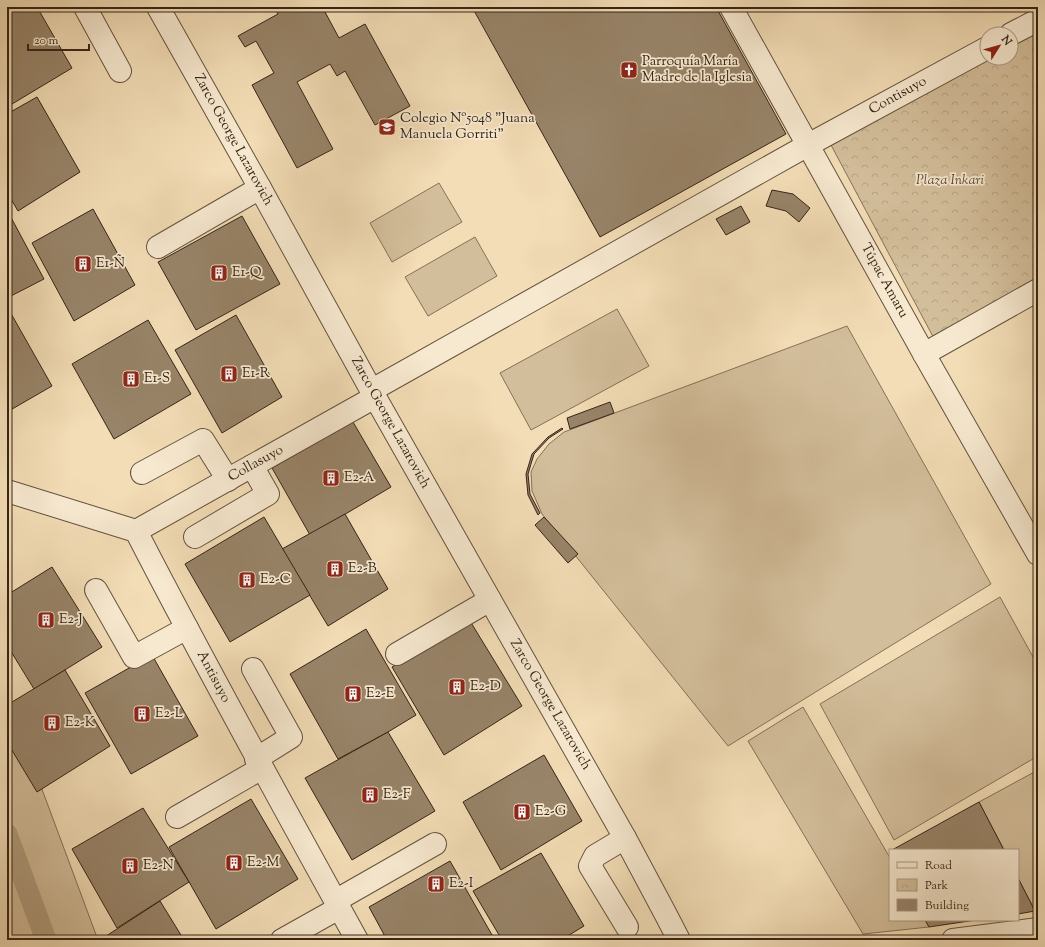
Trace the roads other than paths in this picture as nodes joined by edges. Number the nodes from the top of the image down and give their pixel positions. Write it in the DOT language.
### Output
graph roads {
  1 [pos="85,7"];
  2 [pos="732,7"];
  3 [pos="164,9"];
  4 [pos="1038,20"];
  5 [pos="1019,30"];
  6 [pos="979,52"];
  7 [pos="120,71"];
  8 [pos="808,145"];
  9 [pos="260,188"];
  10 [pos="158,247"];
  11 [pos="1038,290"];
  12 [pos="924,354"];
  13 [pos="373,394"];
  14 [pos="252,466"];
  15 [pos="142,473"];
  16 [pos="228,480"];
  17 [pos="7,491"];
  18 [pos="136,531"];
  19 [pos="195,537"];
  20 [pos="1038,554"];
  21 [pos="96,590"];
  22 [pos="490,600"];
  23 [pos="187,628"];
  24 [pos="397,654"];
  25 [pos="253,669"];
  26 [pos="259,763"];
  27 [pos="177,817"];
  28 [pos="625,838"];
  29 [pos="435,844"];
  30 [pos="337,904"];
  31 [pos="627,927"];
  32 [pos="1038,929"];
  33 [pos="282,940"];
  34 [pos="357,940"];
  35 [pos="679,940"];
  36 [pos="952,940"];
  1 -- 7 [label="street"];
  2 -- 8 [label="street, Túpac Amaru"];
  3 -- 9 [label="street, Zarco George Lazarovich"];
  4 -- 5 [label="street"];
  6 -- 8 [label="street, Contisuyo"];
  8 -- 12 [label="street, Túpac Amaru"];
  8 -- 13 [label="street, Contisuyo"];
  9 -- 10 [label="street"];
  9 -- 13 [label="street, Zarco George Lazarovich"];
  11 -- 12 [label="street"];
  12 -- 20 [label="street, Túpac Amaru"];
  13 -- 14 [label="street, Collasuyo"];
  13 -- 22 [label="street, Zarco George Lazarovich"];
  14 -- 16 [label="street, Collasuyo"];
  14 -- 19 [label="street"];
  15 -- 16 [label="street"];
  16 -- 18 [label="street, Collasuyo"];
  17 -- 18 [label="street"];
  18 -- 23 [label="street, Antisuyo"];
  21 -- 23 [label="street"];
  22 -- 24 [label="street"];
  22 -- 28 [label="street, Zarco George Lazarovich"];
  23 -- 26 [label="street, Antisuyo"];
  25 -- 26 [label="street"];
  26 -- 27 [label="street"];
  26 -- 30 [label="street, Antisuyo"];
  28 -- 31 [label="street"];
  28 -- 35 [label="street, Zarco George Lazarovich"];
  29 -- 30 [label="street"];
  30 -- 33 [label="street"];
  30 -- 34 [label="street, Antisuyo"];
  32 -- 36 [label="street"];
}
